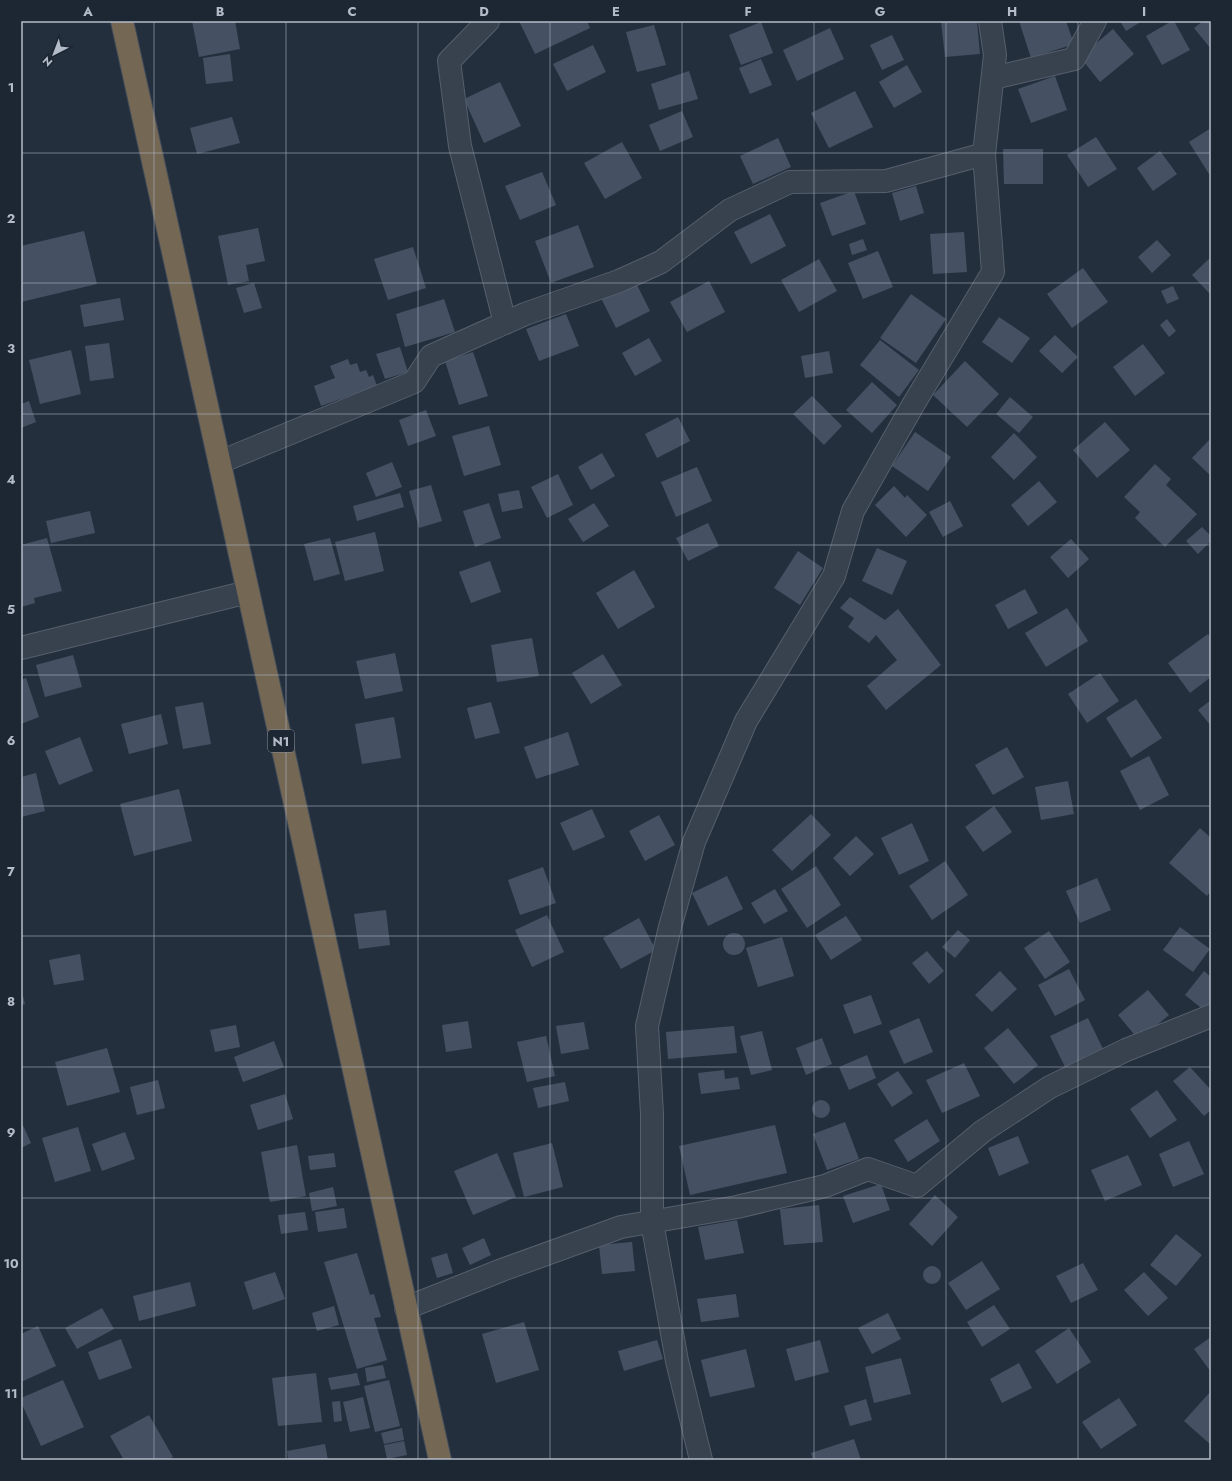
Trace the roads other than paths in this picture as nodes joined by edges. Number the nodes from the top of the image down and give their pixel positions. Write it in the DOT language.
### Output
graph roads {
  1 [pos="122,21"];
  2 [pos="488,21"];
  3 [pos="990,21"];
  4 [pos="1095,21"];
  5 [pos="993,78"];
  6 [pos="984,154"];
  7 [pos="505,323"];
  8 [pos="220,462"];
  9 [pos="248,592"];
  10 [pos="21,648"];
  11 [pos="1211,1016"];
  12 [pos="652,1222"];
  13 [pos="406,1308"];
  14 [pos="440,1460"];
  15 [pos="701,1460"];
  1 -- 8 [label="highway, N1"];
  2 -- 7 [label="street"];
  3 -- 5 [label="street"];
  4 -- 5 [label="street"];
  5 -- 6 [label="street"];
  6 -- 7 [label="street"];
  6 -- 12 [label="street"];
  7 -- 8 [label="street"];
  8 -- 9 [label="highway, N1"];
  9 -- 10 [label="street"];
  9 -- 13 [label="highway, N1"];
  11 -- 12 [label="street"];
  12 -- 13 [label="street"];
  12 -- 15 [label="street"];
  13 -- 14 [label="highway, N1"];
}
